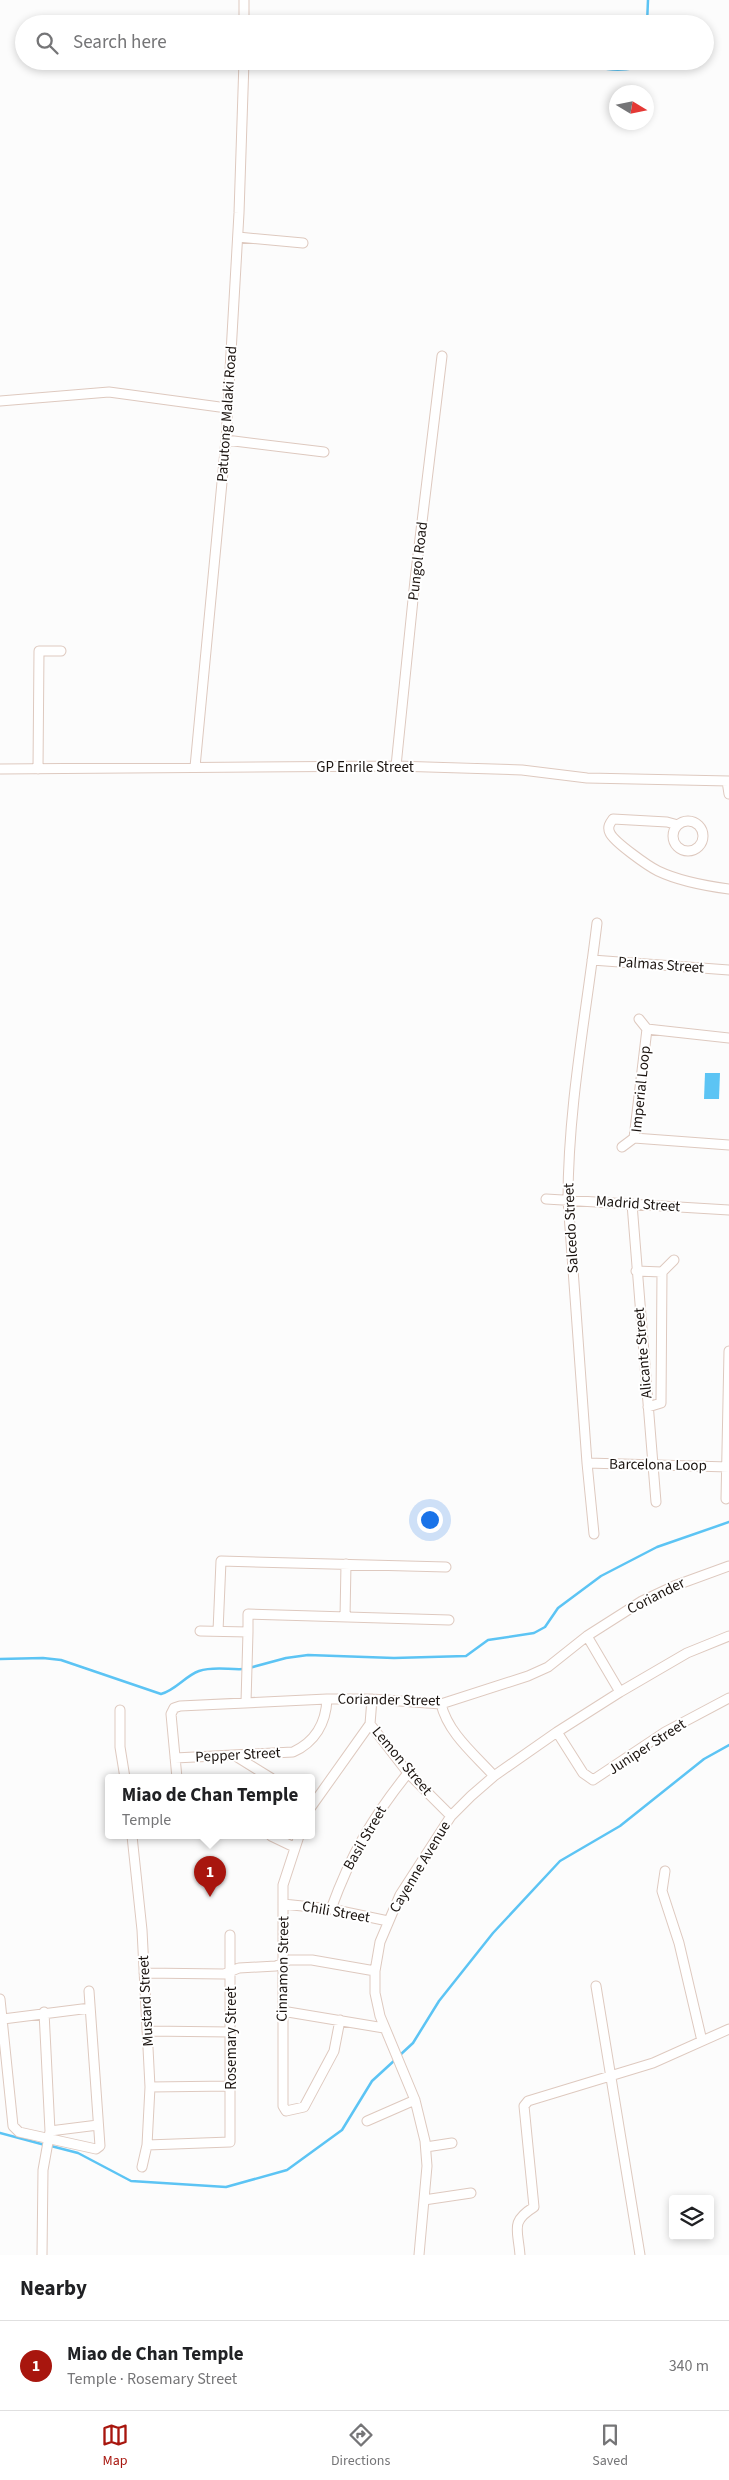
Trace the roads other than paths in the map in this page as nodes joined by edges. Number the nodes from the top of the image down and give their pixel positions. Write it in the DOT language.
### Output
graph roads {
  1 [pos="244,0"];
  2 [pos="244,15"];
  3 [pos="244,70"];
  4 [pos="238,237"];
  5 [pos="303,242"];
  6 [pos="442,356"];
  7 [pos="0,401"];
  8 [pos="227,408"];
  9 [pos="226,440"];
  10 [pos="324,452"];
  11 [pos="61,651"];
  12 [pos="195,766"];
  13 [pos="396,766"];
  14 [pos="0,769"];
  15 [pos="38,769"];
  16 [pos="728,781"];
  17 [pos="729,794"];
  18 [pos="678,825"];
  19 [pos="729,889"];
  20 [pos="597,923"];
  21 [pos="592,960"];
  22 [pos="729,970"];
  23 [pos="639,1019"];
  24 [pos="647,1029"];
  25 [pos="729,1038"];
  26 [pos="634,1138"];
  27 [pos="729,1145"];
  28 [pos="622,1147"];
  29 [pos="546,1199"];
  30 [pos="568,1200"];
  31 [pos="632,1204"];
  32 [pos="729,1210"];
  33 [pos="674,1260"];
  34 [pos="636,1271"];
  35 [pos="662,1272"];
  36 [pos="729,1351"];
  37 [pos="648,1407"];
  38 [pos="587,1464"];
  39 [pos="652,1464"];
  40 [pos="728,1467"];
  41 [pos="726,1500"];
  42 [pos="656,1502"];
  43 [pos="594,1534"];
  44 [pos="346,1564"];
  45 [pos="729,1566"];
  46 [pos="446,1567"];
  47 [pos="345,1617"];
  48 [pos="449,1620"];
  49 [pos="200,1631"];
  50 [pos="218,1631"];
  51 [pos="248,1632"];
  52 [pos="588,1636"];
  53 [pos="729,1636"];
  54 [pos="620,1692"];
  55 [pos="729,1698"];
  56 [pos="327,1699"];
  57 [pos="372,1699"];
  58 [pos="246,1702"];
  59 [pos="441,1704"];
  60 [pos="120,1710"];
  61 [pos="370,1724"];
  62 [pos="557,1732"];
  63 [pos="234,1755"];
  64 [pos="175,1758"];
  65 [pos="408,1772"];
  66 [pos="124,1774"];
  67 [pos="177,1774"];
  68 [pos="265,1774"];
  69 [pos="494,1776"];
  70 [pos="315,1801"];
  71 [pos="451,1816"];
  72 [pos="132,1839"];
  73 [pos="277,1839"];
  74 [pos="298,1839"];
  75 [pos="294,1848"];
  76 [pos="665,1871"];
  77 [pos="283,1904"];
  78 [pos="332,1909"];
  79 [pos="388,1922"];
  80 [pos="230,1935"];
  81 [pos="283,1963"];
  82 [pos="231,1970"];
  83 [pos="375,1971"];
  84 [pos="144,1973"];
  85 [pos="596,1986"];
  86 [pos="89,1991"];
  87 [pos="0,1999"];
  88 [pos="90,2008"];
  89 [pos="282,2011"];
  90 [pos="44,2012"];
  91 [pos="4,2019"];
  92 [pos="340,2020"];
  93 [pos="384,2028"];
  94 [pos="729,2029"];
  95 [pos="147,2031"];
  96 [pos="231,2032"];
  97 [pos="702,2041"];
  98 [pos="612,2077"];
  99 [pos="230,2086"];
  100 [pos="150,2087"];
  101 [pos="415,2100"];
  102 [pos="367,2121"];
  103 [pos="98,2125"];
  104 [pos="48,2141"];
  105 [pos="452,2143"];
  106 [pos="147,2145"];
  107 [pos="426,2147"];
  108 [pos="142,2167"];
  109 [pos="471,2193"];
  110 [pos="424,2200"];
  111 [pos="421,2240"];
  112 [pos="42,2255"];
  113 [pos="419,2255"];
  114 [pos="425,2255"];
  115 [pos="520,2255"];
  116 [pos="640,2255"];
  1 -- 2 [label="street"];
  3 -- 4 [label="street, Patutong Malaki Road"];
  4 -- 5 [label="street"];
  4 -- 8 [label="street, Patutong Malaki Road"];
  6 -- 13 [label="street, Pungol Road"];
  7 -- 8 [label="street"];
  8 -- 9 [label="street, Patutong Malaki Road"];
  9 -- 10 [label="street"];
  9 -- 12 [label="street, Patutong Malaki Road"];
  11 -- 15 [label="street"];
  12 -- 13 [label="street, GP Enrile Street"];
  12 -- 15 [label="street, GP Enrile Street"];
  13 -- 16 [label="street, GP Enrile Street"];
  14 -- 15 [label="street, GP Enrile Street"];
  16 -- 17 [label="street"];
  18 -- 19 [label="street"];
  20 -- 21 [label="street, Salcedo Street"];
  21 -- 22 [label="street, Palmas Street"];
  21 -- 30 [label="street, Salcedo Street"];
  23 -- 24 [label="street"];
  24 -- 25 [label="street, Imperial Loop"];
  24 -- 26 [label="street, Imperial Loop"];
  26 -- 27 [label="street, Imperial Loop"];
  26 -- 28 [label="street"];
  29 -- 30 [label="street, Madrid Street"];
  30 -- 31 [label="street, Madrid Street"];
  30 -- 38 [label="street, Salcedo Street"];
  31 -- 32 [label="street, Madrid Street"];
  31 -- 34 [label="street, Alicante Street"];
  33 -- 35 [label="street"];
  34 -- 35 [label="street"];
  34 -- 37 [label="street, Alicante Street"];
  35 -- 37 [label="street"];
  36 -- 40 [label="street"];
  37 -- 39 [label="street, Alicante Street"];
  38 -- 39 [label="street, Barcelona Loop"];
  38 -- 43 [label="street, Salcedo Street"];
  39 -- 40 [label="street, Barcelona Loop"];
  39 -- 42 [label="street, Alicante Street"];
  40 -- 41 [label="street"];
  44 -- 46 [label="street"];
  44 -- 47 [label="street"];
  44 -- 50 [label="street"];
  45 -- 52 [label="street, Coriander"];
  47 -- 48 [label="street"];
  47 -- 51 [label="street"];
  49 -- 50 [label="street"];
  50 -- 51 [label="street"];
  51 -- 58 [label="street"];
  52 -- 54 [label="street"];
  52 -- 59 [label="street, Coriander Street"];
  53 -- 54 [label="street, Cayenne Avenue"];
  54 -- 62 [label="street, Cayenne Avenue"];
  55 -- 62 [label="street, Juniper Street"];
  56 -- 57 [label="street, Coriander Street"];
  56 -- 58 [label="street, Coriander Street"];
  56 -- 63 [label="street, Pepper Street"];
  57 -- 59 [label="street, Coriander Street"];
  57 -- 61 [label="street, Lemon Street"];
  58 -- 64 [label="street, Coriander Street"];
  59 -- 69 [label="street"];
  60 -- 66 [label="street"];
  61 -- 65 [label="street, Lemon Street"];
  61 -- 70 [label="street"];
  62 -- 69 [label="street, Cayenne Avenue"];
  63 -- 64 [label="street, Pepper Street"];
  63 -- 68 [label="street"];
  64 -- 67 [label="street"];
  65 -- 71 [label="street, Lemon Street"];
  65 -- 78 [label="street, Basil Street"];
  69 -- 71 [label="street, Cayenne Avenue"];
  71 -- 79 [label="street, Cayenne Avenue"];
  72 -- 84 [label="street, Mustard Street"];
  73 -- 75 [label="street"];
  74 -- 75 [label="street, Cinnamon Street"];
  75 -- 77 [label="street, Cinnamon Street"];
  76 -- 97 [label="street"];
  77 -- 78 [label="street, Chili Street"];
  77 -- 81 [label="street, Cinnamon Street"];
  78 -- 79 [label="street, Chili Street"];
  79 -- 83 [label="street, Cayenne Avenue"];
  80 -- 82 [label="street, Rosemary Street"];
  81 -- 82 [label="street"];
  81 -- 83 [label="street"];
  81 -- 89 [label="street, Cinnamon Street"];
  82 -- 84 [label="street"];
  82 -- 96 [label="street, Rosemary Street"];
  83 -- 93 [label="street, Cayenne Avenue"];
  84 -- 95 [label="street, Mustard Street"];
  85 -- 98 [label="street"];
  86 -- 88 [label="street"];
  87 -- 91 [label="street"];
  88 -- 90 [label="street"];
  88 -- 103 [label="street"];
  89 -- 92 [label="street"];
  89 -- 92 [label="street, Cinnamon Street"];
  90 -- 91 [label="street"];
  90 -- 104 [label="street"];
  91 -- 104 [label="street"];
  92 -- 93 [label="street"];
  93 -- 101 [label="street, Cayenne Avenue"];
  94 -- 97 [label="street"];
  95 -- 96 [label="street"];
  95 -- 100 [label="street, Mustard Street"];
  96 -- 99 [label="street, Rosemary Street"];
  97 -- 98 [label="street"];
  98 -- 115 [label="street"];
  98 -- 116 [label="street"];
  99 -- 100 [label="street"];
  99 -- 106 [label="street, Rosemary Street"];
  100 -- 106 [label="street, Mustard Street"];
  101 -- 102 [label="street"];
  101 -- 107 [label="street, Cayenne Avenue"];
  103 -- 104 [label="street"];
  103 -- 104 [label="street"];
  104 -- 112 [label="street"];
  105 -- 107 [label="street"];
  106 -- 108 [label="street, Mustard Street"];
  107 -- 110 [label="street, Cayenne Avenue"];
  109 -- 110 [label="street"];
  110 -- 111 [label="street, Cayenne Avenue"];
  111 -- 113 [label="street, Cayenne Avenue"];
  111 -- 114 [label="street, Cayenne Avenue"];
}
